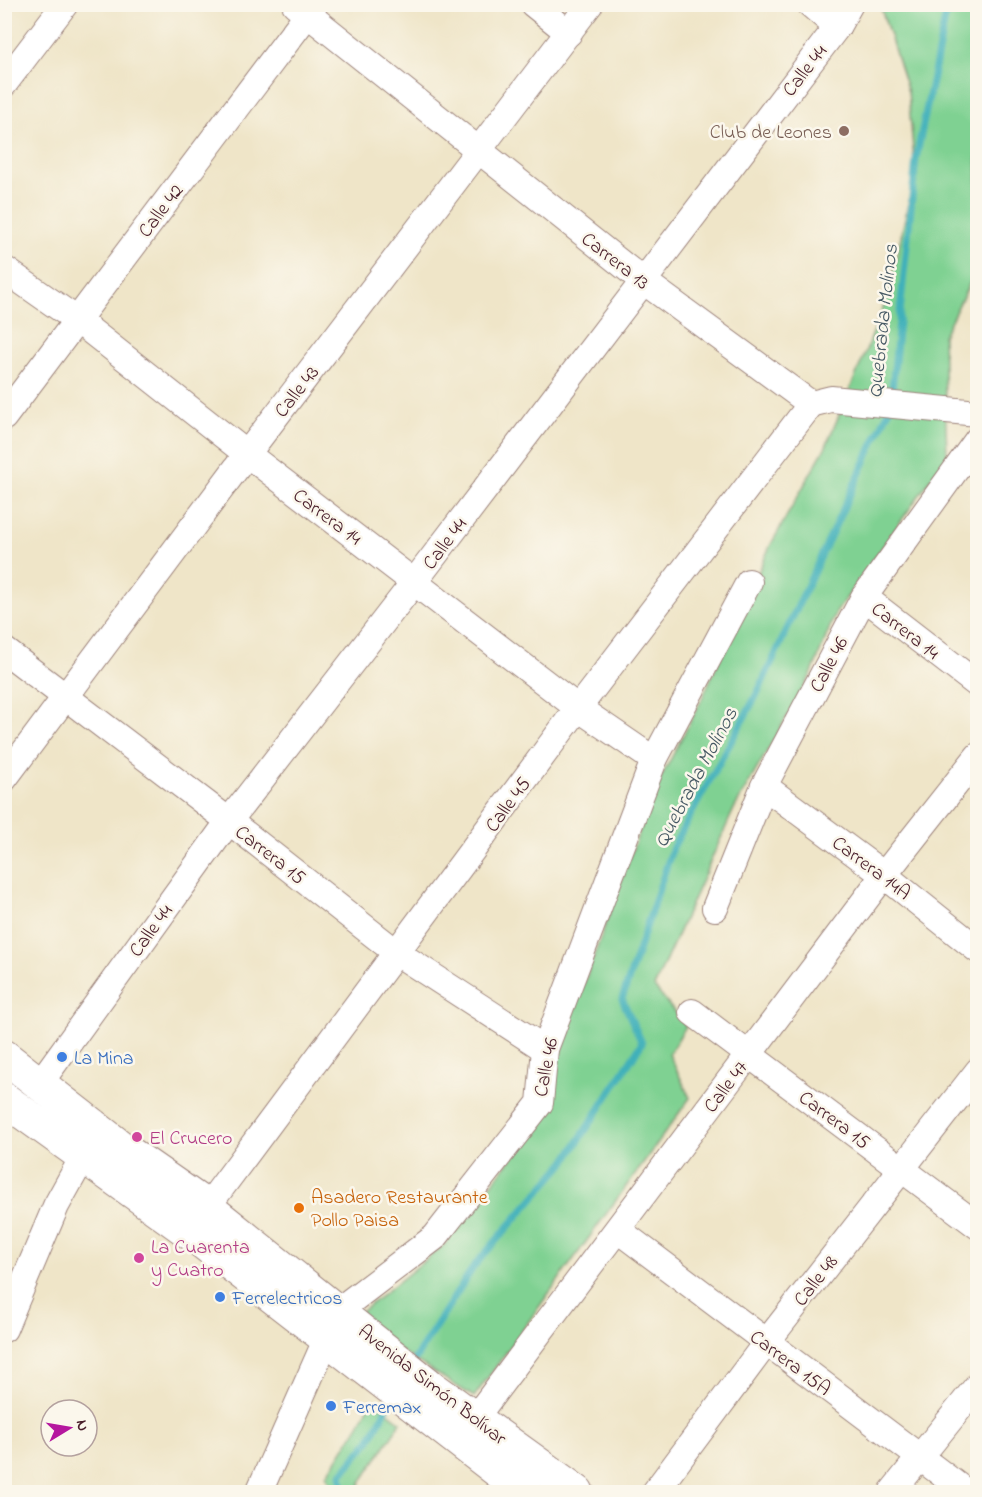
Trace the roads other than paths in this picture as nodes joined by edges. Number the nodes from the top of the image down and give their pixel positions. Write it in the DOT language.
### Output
graph roads {
  1 [pos="64,4"];
  2 [pos="533,4"];
  3 [pos="590,4"];
  4 [pos="810,4"];
  5 [pos="850,4"];
  6 [pos="306,8"];
  7 [pos="837,27"];
  8 [pos="569,33"];
  9 [pos="4,84"];
  10 [pos="480,153"];
  11 [pos="4,269"];
  12 [pos="642,280"];
  13 [pos="77,320"];
  14 [pos="811,404"];
  15 [pos="978,413"];
  16 [pos="4,417"];
  17 [pos="978,439"];
  18 [pos="247,454"];
  19 [pos="415,582"];
  20 [pos="749,582"];
  21 [pos="864,597"];
  22 [pos="4,650"];
  23 [pos="978,684"];
  24 [pos="65,696"];
  25 [pos="578,708"];
  26 [pos="978,756"];
  27 [pos="654,760"];
  28 [pos="4,779"];
  29 [pos="764,786"];
  30 [pos="229,820"];
  31 [pos="884,875"];
  32 [pos="715,908"];
  33 [pos="978,950"];
  34 [pos="397,953"];
  35 [pos="692,1012"];
  36 [pos="544,1049"];
  37 [pos="748,1054"];
  38 [pos="4,1056"];
  39 [pos="4,1064"];
  40 [pos="978,1071"];
  41 [pos="40,1083"];
  42 [pos="4,1099"];
  43 [pos="83,1157"];
  44 [pos="902,1169"];
  45 [pos="207,1207"];
  46 [pos="978,1226"];
  47 [pos="618,1230"];
  48 [pos="333,1324"];
  49 [pos="4,1329"];
  50 [pos="766,1343"];
  51 [pos="978,1385"];
  52 [pos="428,1401"];
  53 [pos="475,1418"];
  54 [pos="920,1458"];
  55 [pos="261,1486"];
  56 [pos="525,1492"];
  57 [pos="577,1492"];
  58 [pos="656,1492"];
  59 [pos="892,1492"];
  60 [pos="966,1492"];
  1 -- 9 [label="street"];
  2 -- 8 [label="street"];
  3 -- 8 [label="street, Calle 43"];
  4 -- 7 [label="street"];
  5 -- 7 [label="street, Calle 44"];
  6 -- 10 [label="street, Carrera 13"];
  6 -- 13 [label="street, Calle 42"];
  7 -- 12 [label="street, Calle 44"];
  8 -- 10 [label="street, Calle 43"];
  10 -- 12 [label="street, Carrera 13"];
  10 -- 18 [label="street, Calle 43"];
  11 -- 13 [label="street, Carrera 14"];
  12 -- 14 [label="street, Carrera 13"];
  12 -- 19 [label="street, Calle 44"];
  13 -- 16 [label="street, Calle 42"];
  13 -- 18 [label="street, Carrera 14"];
  14 -- 15 [label="street"];
  14 -- 25 [label="street, Calle 45"];
  17 -- 21 [label="street, Calle 46"];
  18 -- 19 [label="street, Carrera 14"];
  18 -- 24 [label="street, Calle 43"];
  19 -- 25 [label="street, Carrera 14"];
  19 -- 30 [label="street, Calle 44"];
  20 -- 27 [label="street, Calle 46"];
  21 -- 23 [label="street, Carrera 14"];
  21 -- 29 [label="street, Calle 46"];
  22 -- 24 [label="street, Carrera 15"];
  24 -- 28 [label="street, Calle 43"];
  24 -- 30 [label="street, Carrera 15"];
  25 -- 27 [label="street, Carrera 14"];
  25 -- 34 [label="street, Calle 45"];
  26 -- 31 [label="street, Calle 47"];
  27 -- 36 [label="street, Calle 46"];
  29 -- 31 [label="street, Carrera 14A"];
  29 -- 32 [label="street, Calle 46"];
  30 -- 34 [label="street, Carrera 15"];
  30 -- 41 [label="street, Calle 44"];
  31 -- 33 [label="street, Carrera 14A"];
  31 -- 37 [label="street, Calle 47"];
  34 -- 36 [label="street, Carrera 15"];
  34 -- 45 [label="street, Calle 45"];
  35 -- 37 [label="street, Carrera 15"];
  36 -- 48 [label="street, Calle 46"];
  37 -- 44 [label="street, Carrera 15"];
  37 -- 47 [label="street, Calle 47"];
  38 -- 41 [label="main road, Avenida Simón Bolívar"];
  39 -- 41 [label="main road"];
  40 -- 44 [label="street, Calle 48"];
  41 -- 45 [label="main road, Avenida Simón Bolívar"];
  42 -- 43 [label="main road, Avenida Simón Bolívar"];
  43 -- 48 [label="main road, Avenida Simón Bolívar"];
  43 -- 49 [label="street"];
  44 -- 46 [label="street, Carrera 15"];
  44 -- 50 [label="street, Calle 48"];
  45 -- 48 [label="main road, Avenida Simón Bolívar"];
  47 -- 50 [label="street, Carrera 15A"];
  47 -- 53 [label="street, Calle 47"];
  48 -- 52 [label="main road, Avenida Simón Bolívar"];
  48 -- 55 [label="street, Calle 46"];
  50 -- 54 [label="street, Carrera 15A"];
  50 -- 58 [label="street, Calle 48"];
  51 -- 54 [label="street"];
  52 -- 53 [label="main road, Avenida Simón Bolívar"];
  52 -- 56 [label="main road, Avenida Simón Bolívar"];
  53 -- 57 [label="main road, Avenida Simón Bolívar"];
  54 -- 59 [label="street"];
  54 -- 60 [label="street, Carrera 15A"];
}
